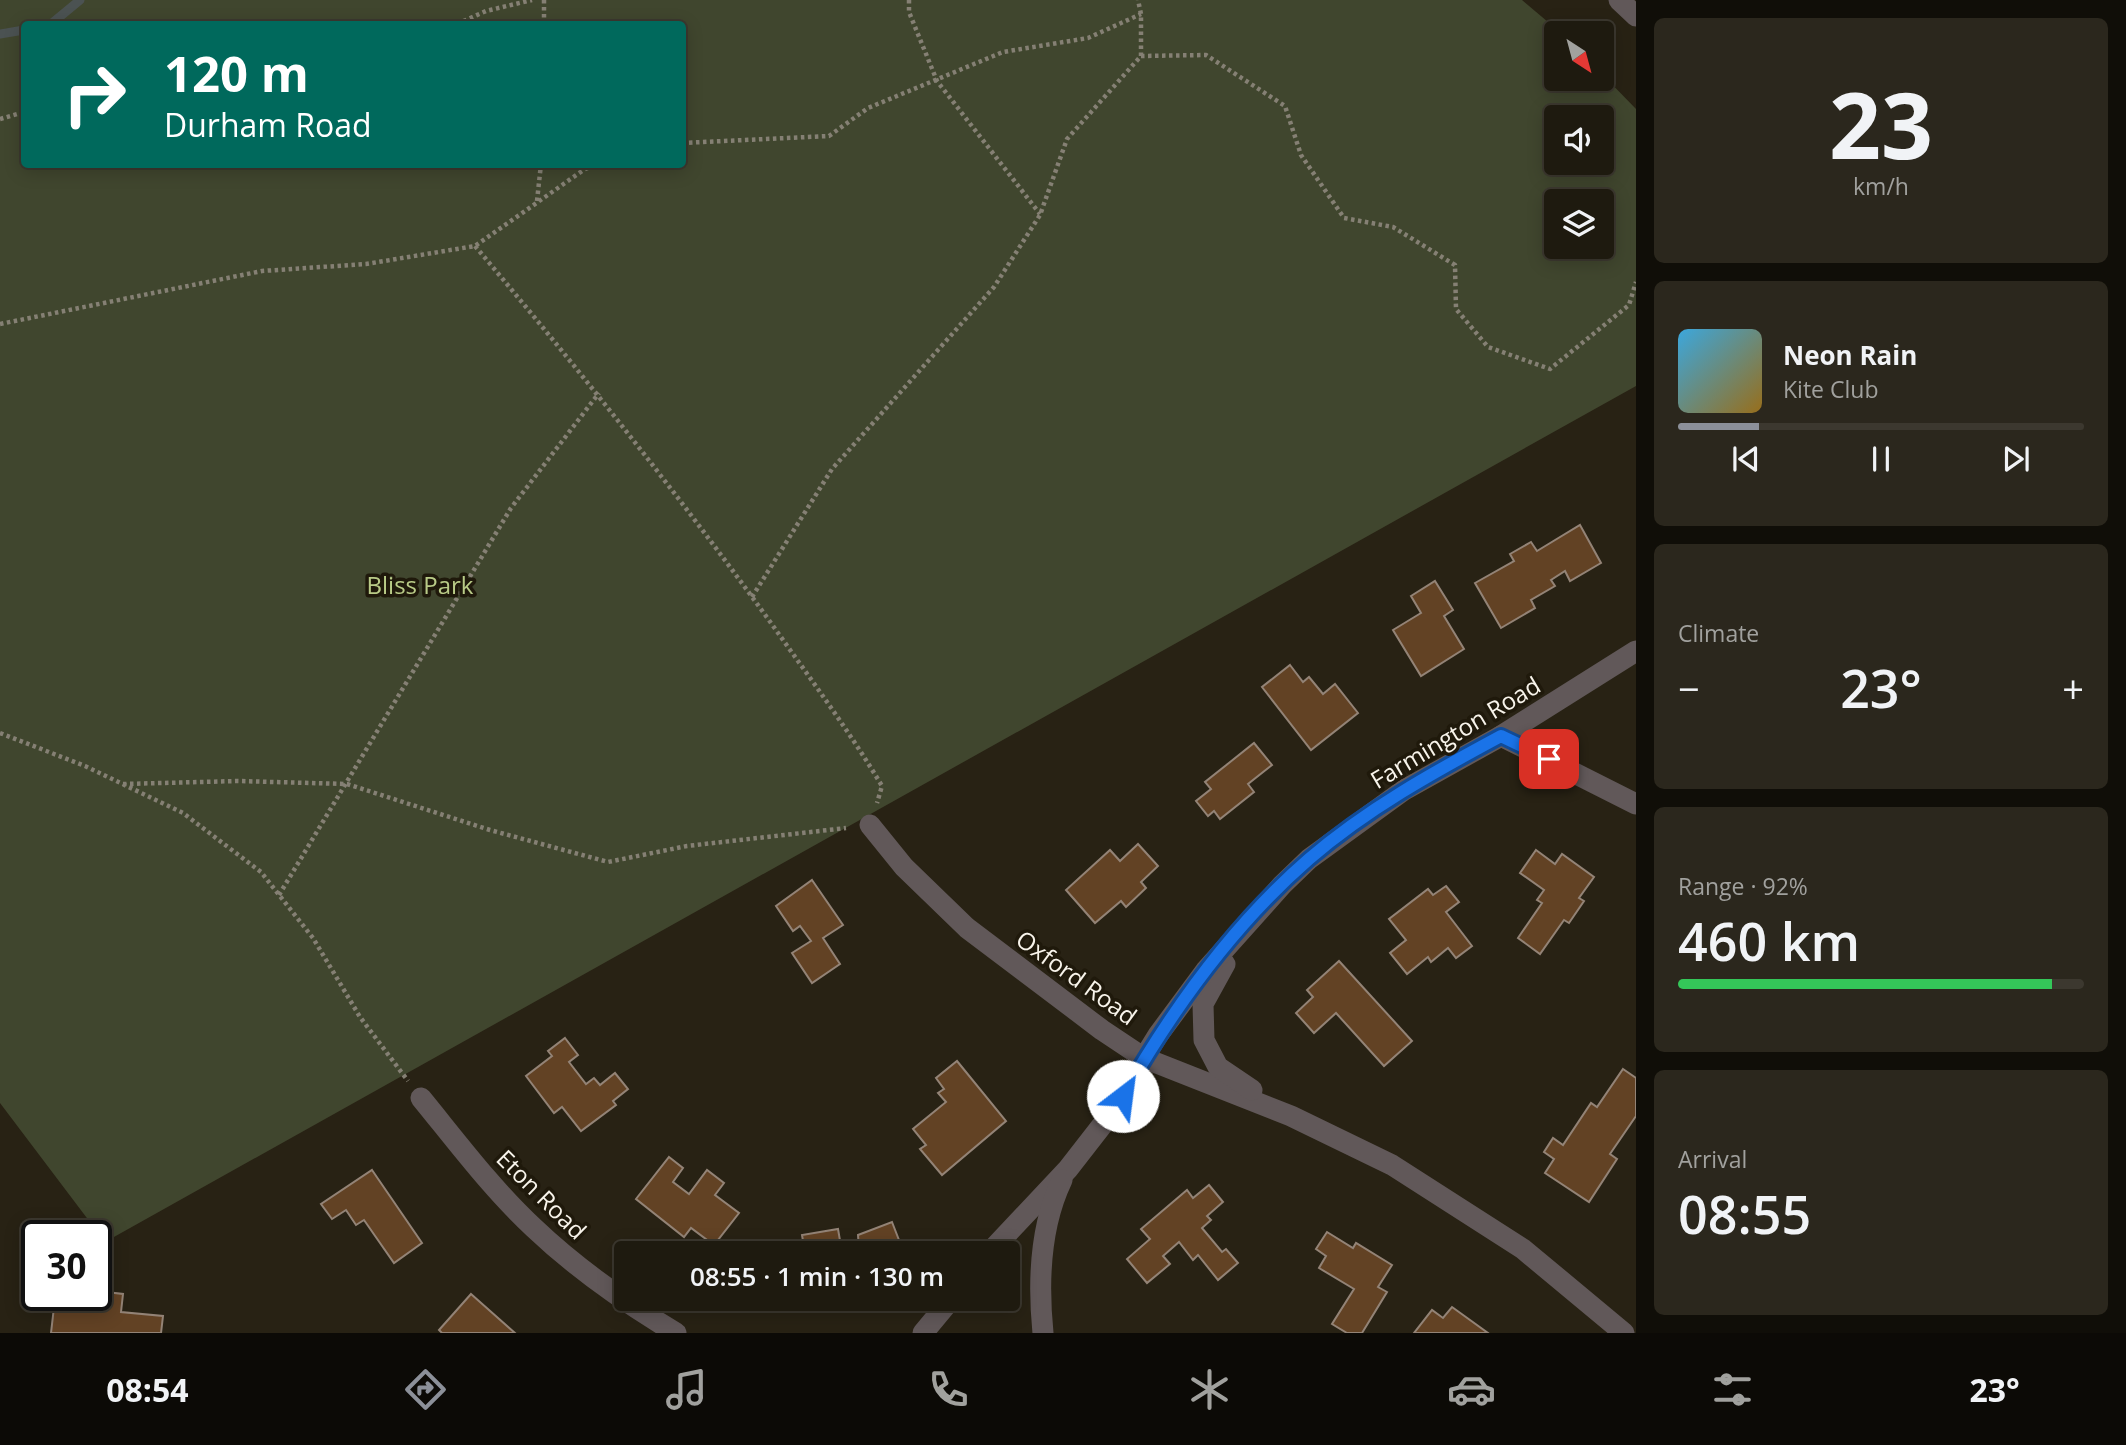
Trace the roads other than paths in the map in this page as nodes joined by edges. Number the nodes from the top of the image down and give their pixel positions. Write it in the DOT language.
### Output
graph roads {
  1 [pos="1619,0"];
  2 [pos="1636,16"];
  3 [pos="1636,651"];
  4 [pos="1501,736"];
  5 [pos="1636,804"];
  6 [pos="870,825"];
  7 [pos="1240,930"];
  8 [pos="1144,1058"];
  9 [pos="421,1098"];
  10 [pos="1291,1116"];
  11 [pos="1068,1169"];
  12 [pos="1000,1241"];
  13 [pos="941,1311"];
  14 [pos="676,1333"];
  15 [pos="923,1333"];
  16 [pos="1043,1333"];
  17 [pos="1625,1333"];
  1 -- 2 [label="street"];
  3 -- 4 [label="street, Farmington Road"];
  4 -- 5 [label="street"];
  4 -- 7 [label="street, Farmington Road"];
  6 -- 8 [label="street, Oxford Road"];
  7 -- 8 [label="street, Farmington Road"];
  7 -- 10 [label="street, Oxford Road"];
  8 -- 10 [label="street, Oxford Road"];
  8 -- 11 [label="street, Farmington Road"];
  9 -- 14 [label="street, Eton Road"];
  10 -- 17 [label="street, Oxford Road"];
  11 -- 12 [label="street, Farmington Road"];
  11 -- 16 [label="street"];
  13 -- 15 [label="street"];
}
